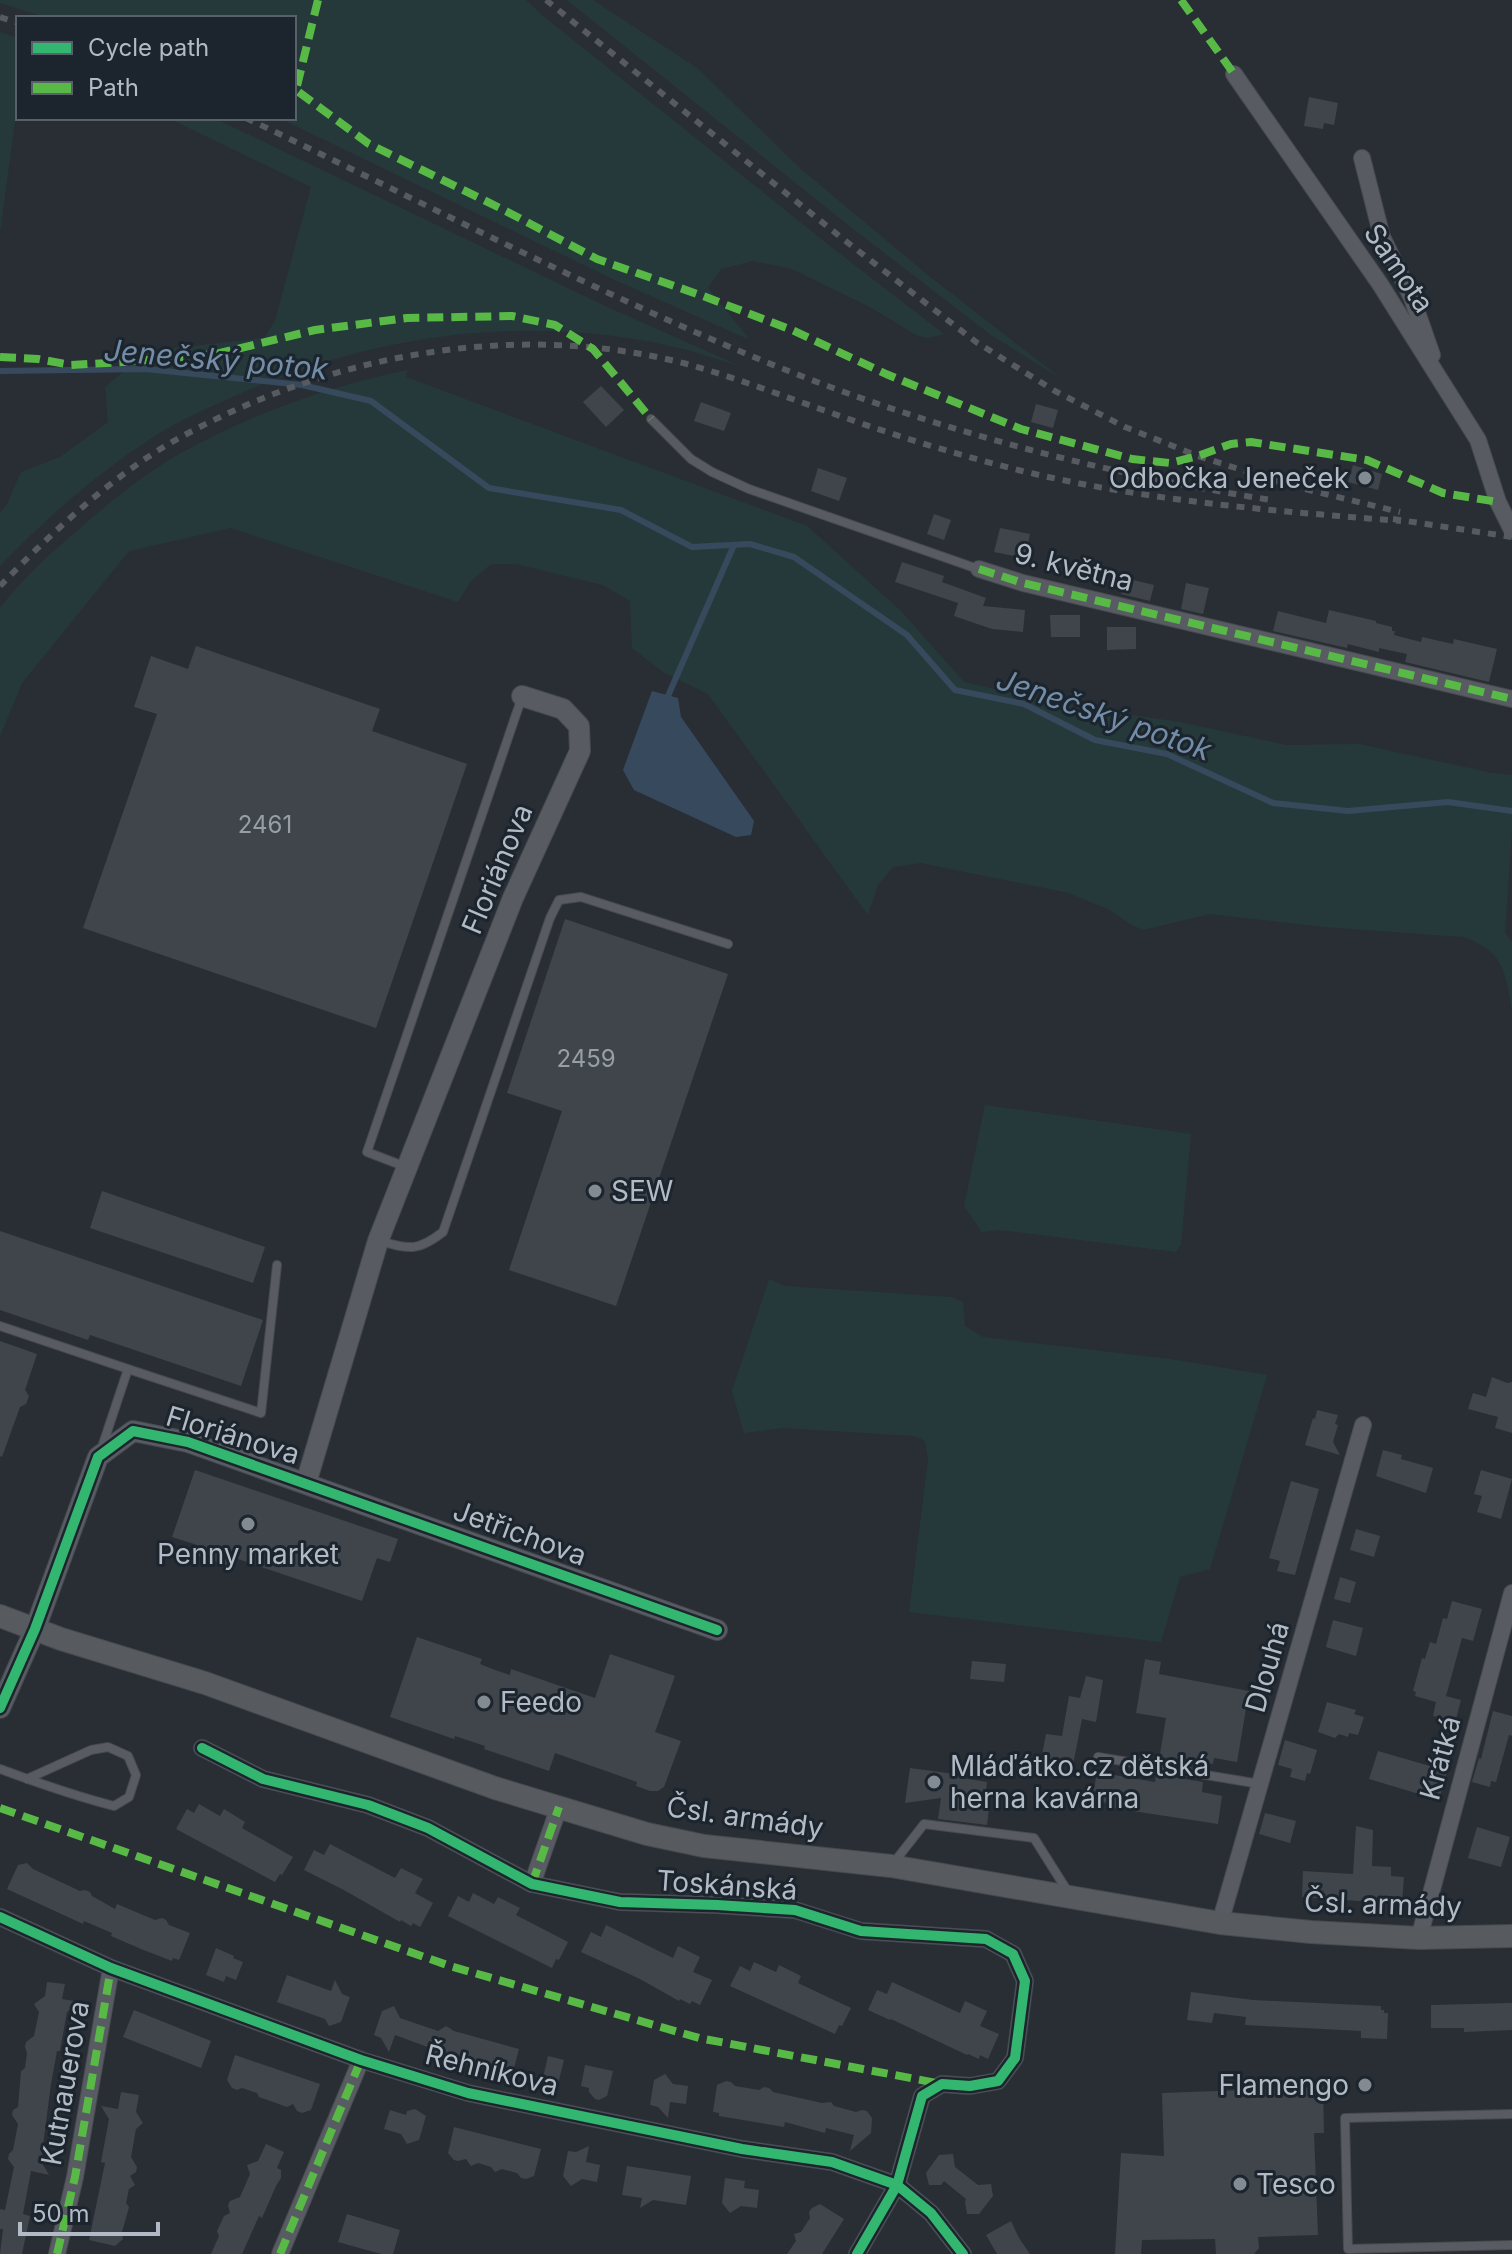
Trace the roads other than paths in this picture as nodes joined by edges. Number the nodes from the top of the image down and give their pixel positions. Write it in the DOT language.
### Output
graph roads {
  1 [pos="1234,74"];
  2 [pos="1362,158"];
  3 [pos="1440,379"];
  4 [pos="651,419"];
  5 [pos="1512,530"];
  6 [pos="979,569"];
  7 [pos="522,696"];
  8 [pos="1512,699"];
  9 [pos="728,944"];
  10 [pos="407,1168"];
  11 [pos="378,1241"];
  12 [pos="277,1265"];
  13 [pos="0,1326"];
  14 [pos="128,1369"];
  15 [pos="1363,1425"];
  16 [pos="100,1456"];
  17 [pos="306,1483"];
  18 [pos="1512,1593"];
  19 [pos="0,1616"];
  20 [pos="35,1629"];
  21 [pos="717,1630"];
  22 [pos="0,1708"];
  23 [pos="202,1748"];
  24 [pos="1098,1757"];
  25 [pos="0,1769"];
  26 [pos="27,1779"];
  27 [pos="1260,1784"];
  28 [pos="559,1807"];
  29 [pos="891,1866"];
  30 [pos="532,1884"];
  31 [pos="1071,1896"];
  32 [pos="0,1917"];
  33 [pos="1220,1923"];
  34 [pos="1512,1936"];
  35 [pos="1419,1938"];
  36 [pos="111,1968"];
  37 [pos="361,2060"];
  38 [pos="1512,2114"];
  39 [pos="897,2185"];
  40 [pos="1512,2245"];
  41 [pos="57,2254"];
  42 [pos="281,2254"];
  43 [pos="857,2254"];
  44 [pos="963,2254"];
  1 -- 3 [label="street, Samota"];
  2 -- 3 [label="street"];
  3 -- 5 [label="street, Samota"];
  4 -- 6 [label="lane, 9. května"];
  6 -- 8 [label="street, 9. května"];
  7 -- 10 [label="lane"];
  7 -- 10 [label="street, Floriánova"];
  9 -- 11 [label="lane"];
  10 -- 11 [label="street, Floriánova"];
  11 -- 17 [label="street, Floriánova"];
  12 -- 14 [label="lane"];
  13 -- 14 [label="lane"];
  14 -- 16 [label="lane"];
  15 -- 27 [label="street, Dlouhá"];
  16 -- 17 [label="street, Floriánova"];
  16 -- 20 [label="street"];
  17 -- 21 [label="street, Jetřichova"];
  18 -- 35 [label="street, Krátká"];
  19 -- 20 [label="main road, Čsl. armády"];
  20 -- 22 [label="street"];
  20 -- 28 [label="main road, Čsl. armády"];
  23 -- 30 [label="street, Toskánská"];
  24 -- 27 [label="lane"];
  25 -- 26 [label="lane"];
  26 -- 26 [label="lane"];
  27 -- 33 [label="street, Dlouhá"];
  28 -- 29 [label="main road, Čsl. armády"];
  28 -- 30 [label="street"];
  29 -- 31 [label="main road, Čsl. armády"];
  29 -- 31 [label="lane"];
  30 -- 39 [label="street, Toskánská"];
  31 -- 33 [label="main road, Čsl. armády"];
  32 -- 36 [label="street, Řehníkova"];
  33 -- 35 [label="main road, Čsl. armády"];
  34 -- 35 [label="main road, Čsl. armády"];
  36 -- 37 [label="street, Řehníkova"];
  36 -- 41 [label="street, Kutnauerova"];
  37 -- 39 [label="street, Řehníkova"];
  37 -- 42 [label="street"];
  38 -- 40 [label="lane"];
  39 -- 43 [label="street, Toskánská"];
  39 -- 44 [label="street, Řehníkova"];
}
